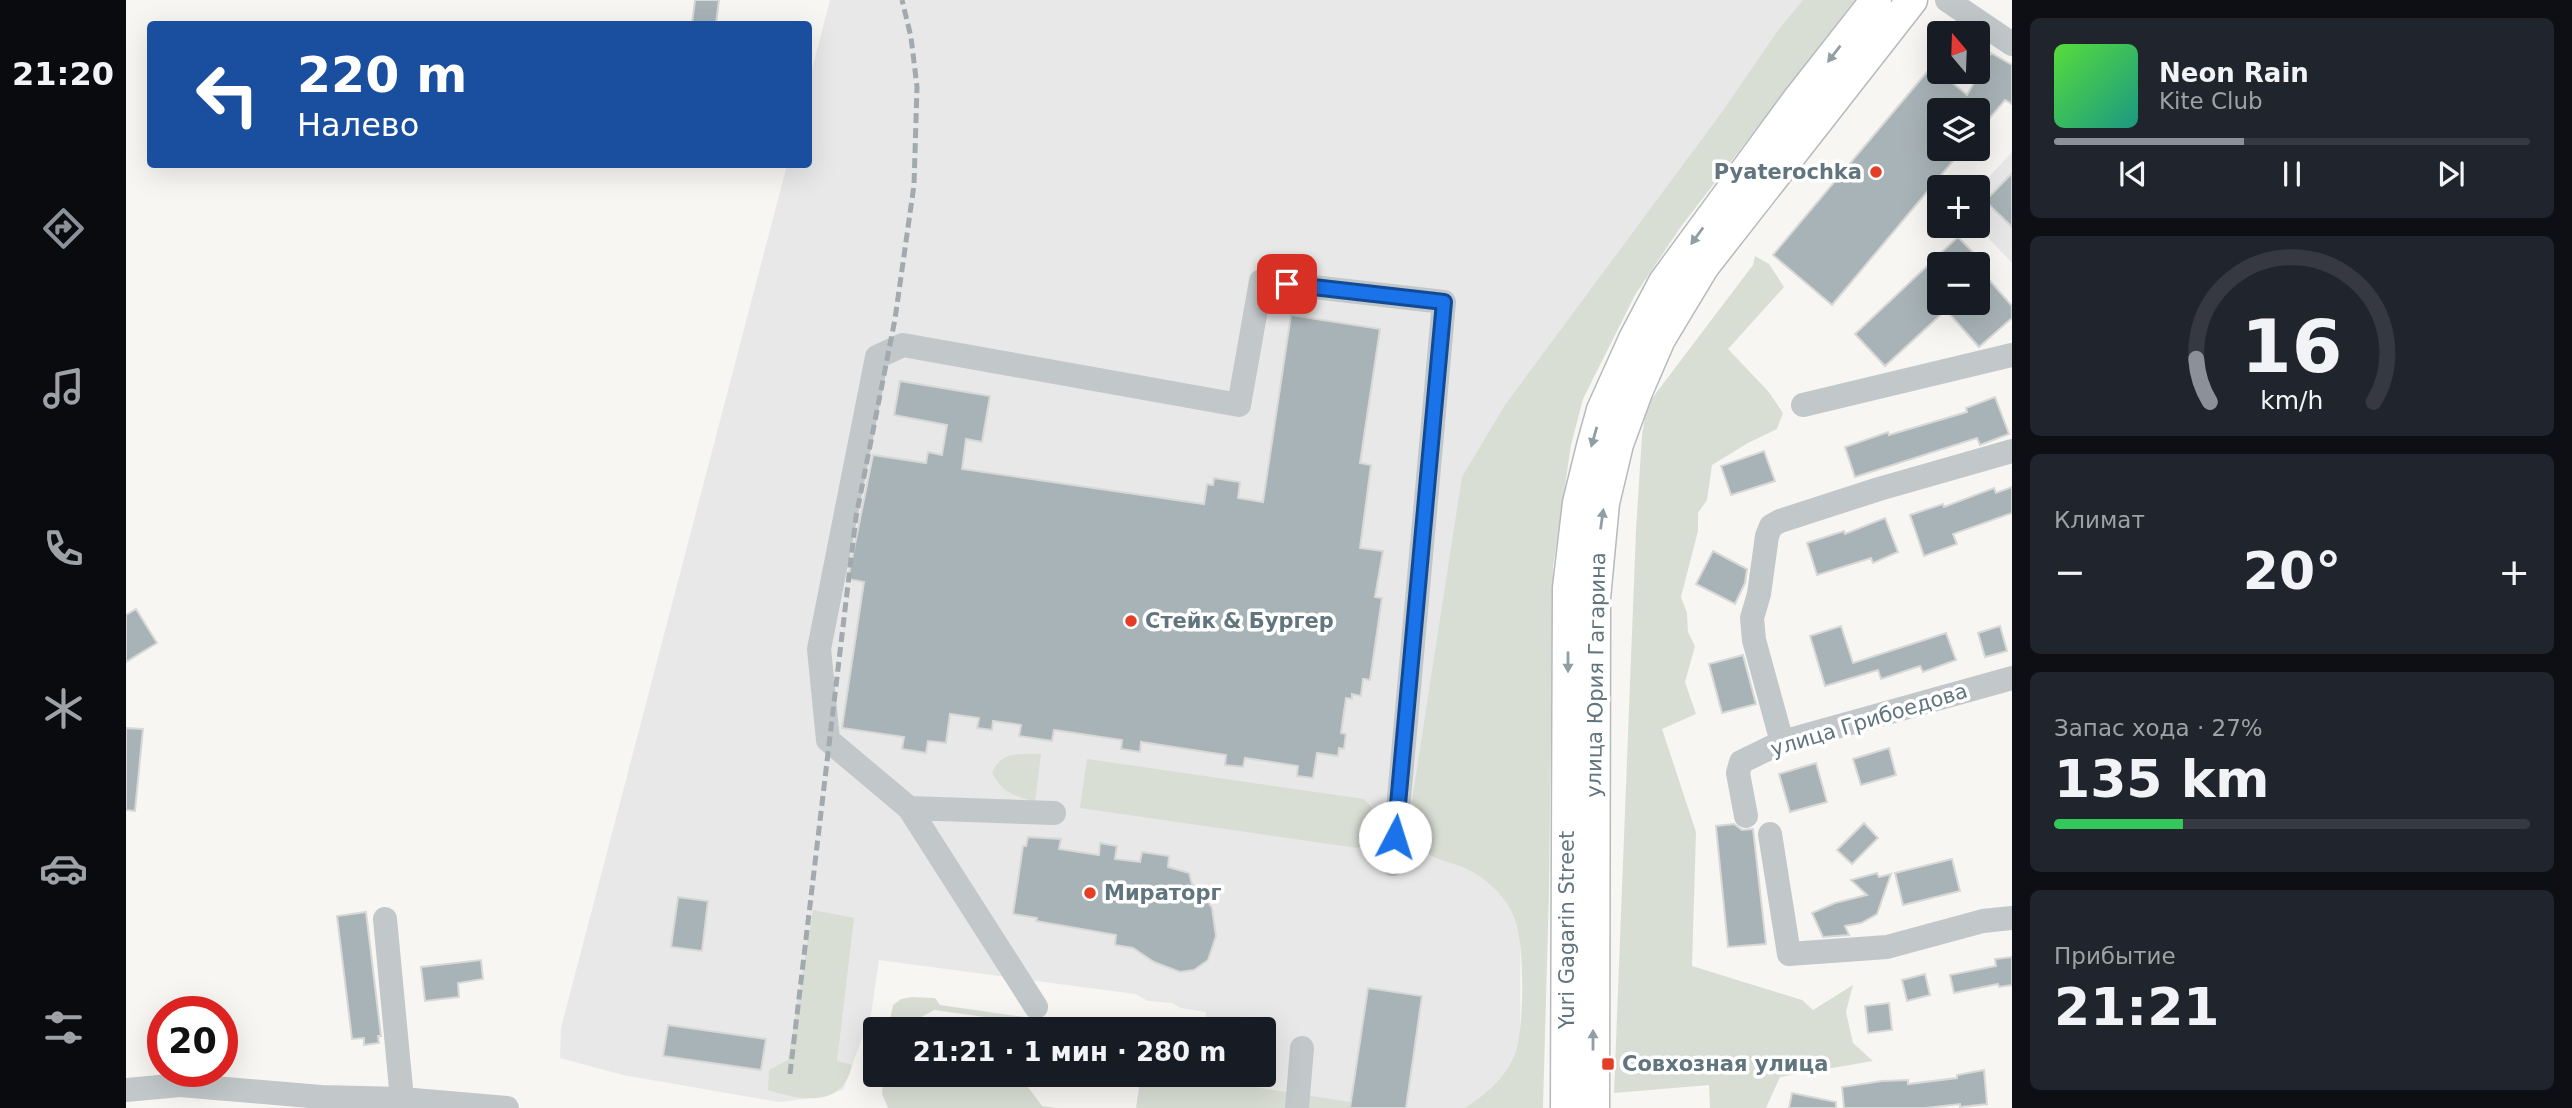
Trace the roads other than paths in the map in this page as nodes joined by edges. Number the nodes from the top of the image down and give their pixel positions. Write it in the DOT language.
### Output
graph roads {
  1 [pos="1876,0"];
  2 [pos="1912,0"];
  3 [pos="1947,0"];
  4 [pos="2012,44"];
  5 [pos="2012,355"];
  6 [pos="1803,405"];
  7 [pos="2012,451"];
  8 [pos="2012,678"];
  9 [pos="1782,742"];
  10 [pos="909,807"];
  11 [pos="1054,813"];
  12 [pos="1746,816"];
  13 [pos="1770,834"];
  14 [pos="1392,864"];
  15 [pos="2012,918"];
  16 [pos="385,919"];
  17 [pos="1036,1007"];
  18 [pos="1302,1048"];
  19 [pos="129,1096"];
  20 [pos="402,1099"];
  21 [pos="479,1106"];
  22 [pos="507,1108"];
  23 [pos="1297,1108"];
  24 [pos="1566,1108"];
  25 [pos="1594,1108"];
  1 -- 24 [label="main road, Yuri Gagarin Street, one-way"];
  25 -- 2 [label="main road, улица Юрия Гагарина, one-way"];
  3 -- 4 [label="street"];
  5 -- 6 [label="street"];
  7 -- 9 [label="street"];
  8 -- 9 [label="street, улица Грибоедова"];
  9 -- 12 [label="street, улица Грибоедова"];
  10 -- 11 [label="street"];
  10 -- 14 [label="street"];
  10 -- 17 [label="street"];
  13 -- 15 [label="street"];
  16 -- 20 [label="street"];
  18 -- 23 [label="street"];
  19 -- 20 [label="street"];
  20 -- 21 [label="street"];
  21 -- 22 [label="street"];
}
